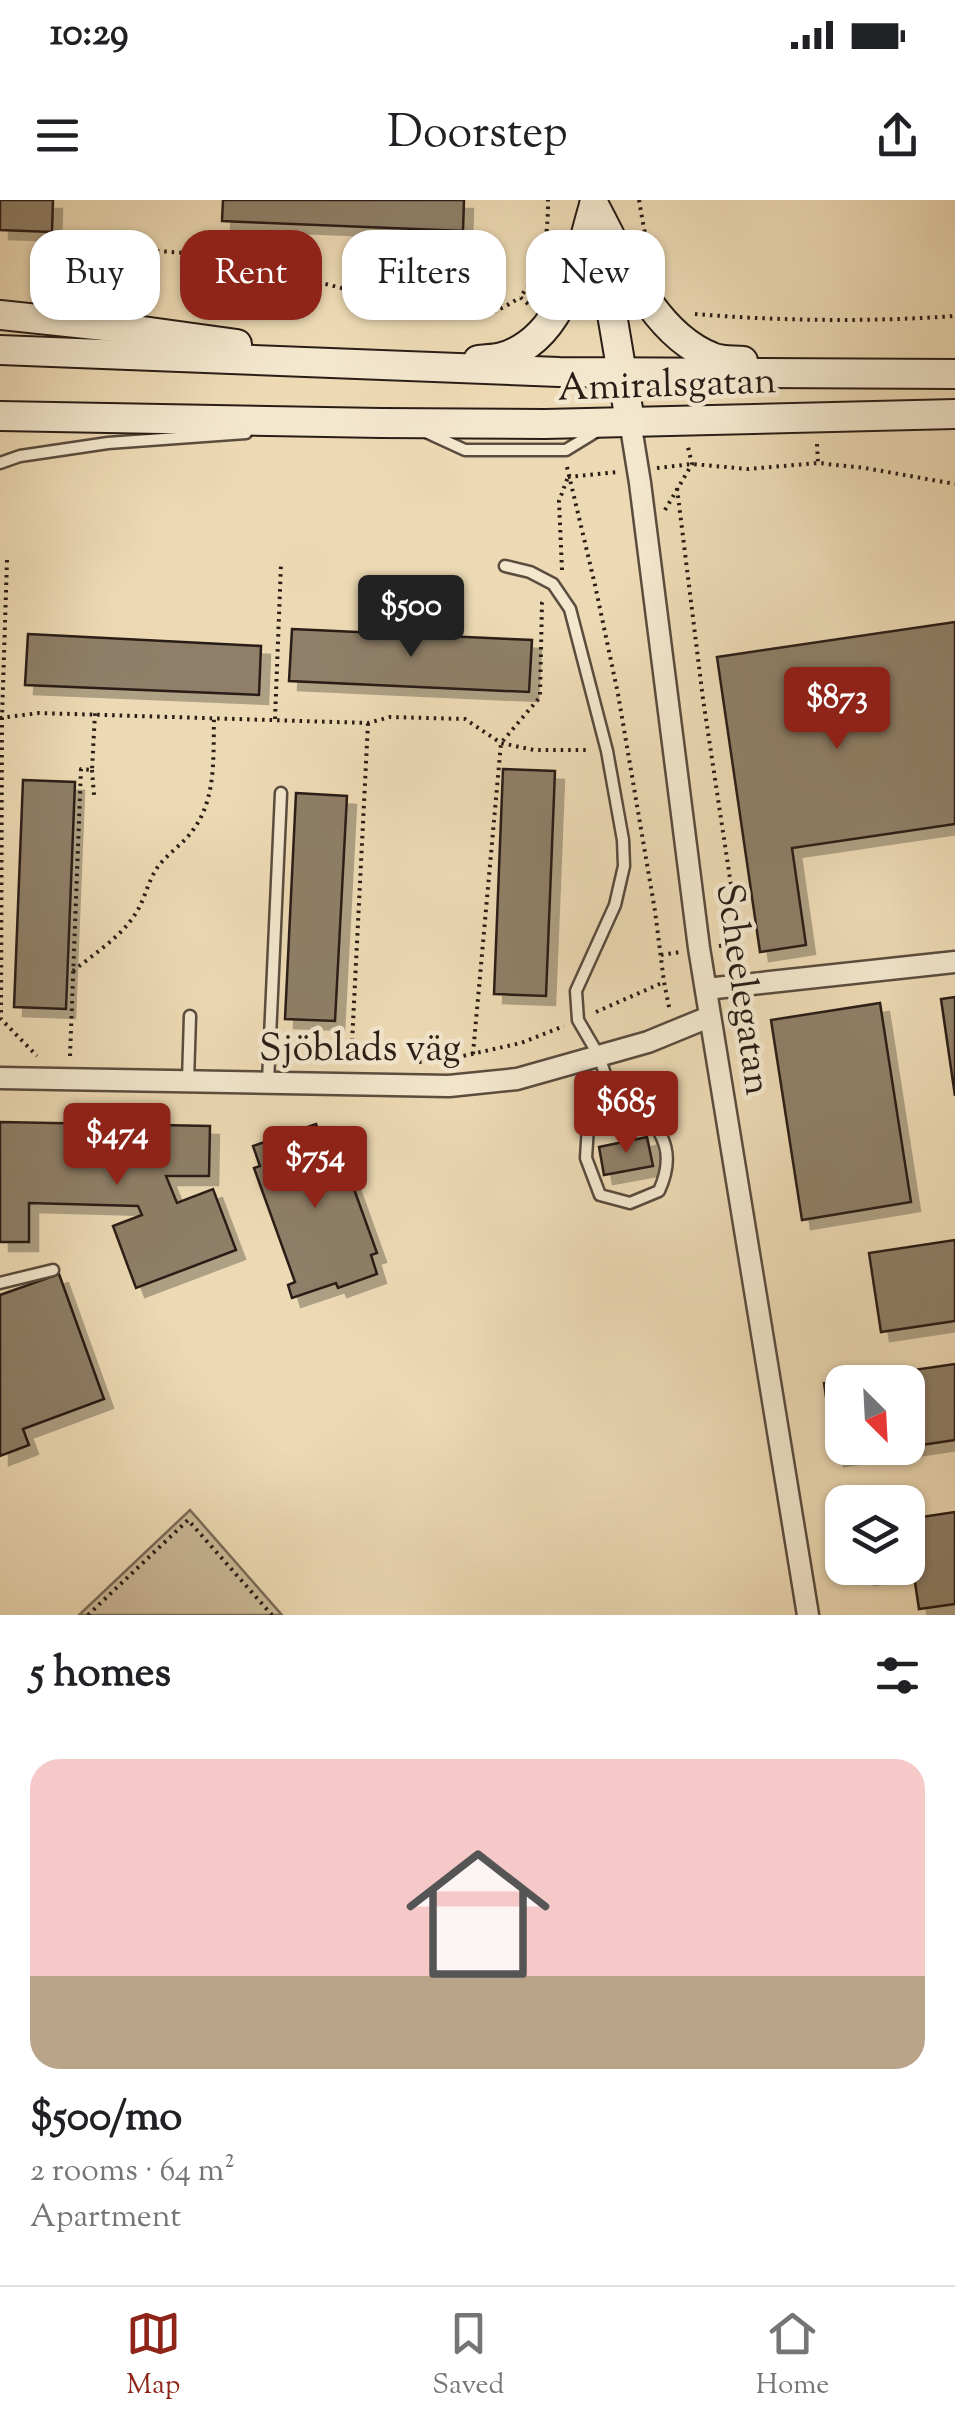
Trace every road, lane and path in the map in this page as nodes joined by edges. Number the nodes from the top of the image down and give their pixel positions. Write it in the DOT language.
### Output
graph roads {
  1 [pos="639,200"];
  2 [pos="593,203"];
  3 [pos="644,230"];
  4 [pos="160,251"];
  5 [pos="520,297"];
  6 [pos="689,314"];
  7 [pos="0,315"];
  8 [pos="955,316"];
  9 [pos="0,350"];
  10 [pos="424,367"];
  11 [pos="622,372"];
  12 [pos="955,374"];
  13 [pos="888,375"];
  14 [pos="955,414"];
  15 [pos="4,418"];
  16 [pos="622,421"];
  17 [pos="395,424"];
  18 [pos="817,434"];
  19 [pos="0,463"];
  20 [pos="818,464"];
  21 [pos="568,477"];
  22 [pos="955,484"];
  23 [pos="7,560"];
  24 [pos="281,564"];
  25 [pos="505,566"];
  26 [pos="553,584"];
  27 [pos="95,713"];
  28 [pos="214,717"];
  29 [pos="1,718"];
  30 [pos="275,719"];
  31 [pos="368,723"];
  32 [pos="502,743"];
  33 [pos="608,750"];
  34 [pos="92,770"];
  35 [pos="281,793"];
  36 [pos="94,795"];
  37 [pos="955,962"];
  38 [pos="73,971"];
  39 [pos="664,982"];
  40 [pos="746,984"];
  41 [pos="706,990"];
  42 [pos="190,1016"];
  43 [pos="710,1018"];
  44 [pos="0,1019"];
  45 [pos="578,1020"];
  46 [pos="472,1054"];
  47 [pos="600,1056"];
  48 [pos="23,1057"];
  49 [pos="70,1058"];
  50 [pos="418,1062"];
  51 [pos="351,1067"];
  52 [pos="0,1078"];
  53 [pos="188,1081"];
  54 [pos="268,1082"];
  55 [pos="615,1104"];
  56 [pos="53,1270"];
  57 [pos="0,1283"];
  58 [pos="88,1615"];
  59 [pos="272,1615"];
  60 [pos="808,1615"];
  1 -- 3 [label="path"];
  2 -- 10 [label="main road"];
  2 -- 11 [label="main road, Scheelegatan"];
  2 -- 13 [label="main road"];
  4 -- 5 [label="path"];
  6 -- 8 [label="path"];
  7 -- 10 [label="main road"];
  9 -- 10 [label="main road, Amiralsgatan"];
  10 -- 11 [label="main road, Amiralsgatan"];
  11 -- 13 [label="main road, Amiralsgatan"];
  11 -- 16 [label="main road, Scheelegatan"];
  12 -- 13 [label="main road, Amiralsgatan"];
  14 -- 16 [label="main road, Amiralsgatan"];
  15 -- 17 [label="main road, Amiralsgatan"];
  16 -- 17 [label="main road, Amiralsgatan"];
  16 -- 41 [label="street, Scheelegatan"];
  17 -- 19 [label="lane, Amiralsgatan"];
  18 -- 20 [label="path"];
  20 -- 22 [label="path"];
  20 -- 40 [label="path"];
  21 -- 26 [label="path"];
  23 -- 29 [label="path"];
  24 -- 30 [label="path"];
  25 -- 26 [label="lane"];
  26 -- 32 [label="path"];
  26 -- 33 [label="lane"];
  27 -- 28 [label="path"];
  27 -- 29 [label="path"];
  27 -- 34 [label="path"];
  28 -- 30 [label="path"];
  28 -- 38 [label="path"];
  29 -- 44 [label="path"];
  30 -- 31 [label="path"];
  31 -- 32 [label="path"];
  31 -- 51 [label="path"];
  32 -- 33 [label="path"];
  32 -- 46 [label="path"];
  33 -- 45 [label="lane"];
  34 -- 36 [label="path"];
  34 -- 38 [label="path"];
  35 -- 54 [label="lane"];
  37 -- 40 [label="street"];
  38 -- 49 [label="path"];
  39 -- 45 [label="path"];
  40 -- 41 [label="street"];
  41 -- 43 [label="street, Scheelegatan"];
  42 -- 53 [label="lane"];
  43 -- 47 [label="street, Sjöblads väg"];
  43 -- 60 [label="street, Scheelegatan"];
  44 -- 48 [label="path"];
  45 -- 46 [label="path"];
  45 -- 47 [label="lane"];
  46 -- 50 [label="path"];
  47 -- 54 [label="street, Sjöblads väg"];
  47 -- 55 [label="lane"];
  52 -- 53 [label="street, Sjöblads väg"];
  53 -- 54 [label="street, Sjöblads väg"];
  55 -- 55 [label="lane"];
  56 -- 57 [label="lane"];
  58 -- 59 [label="path"];
}
